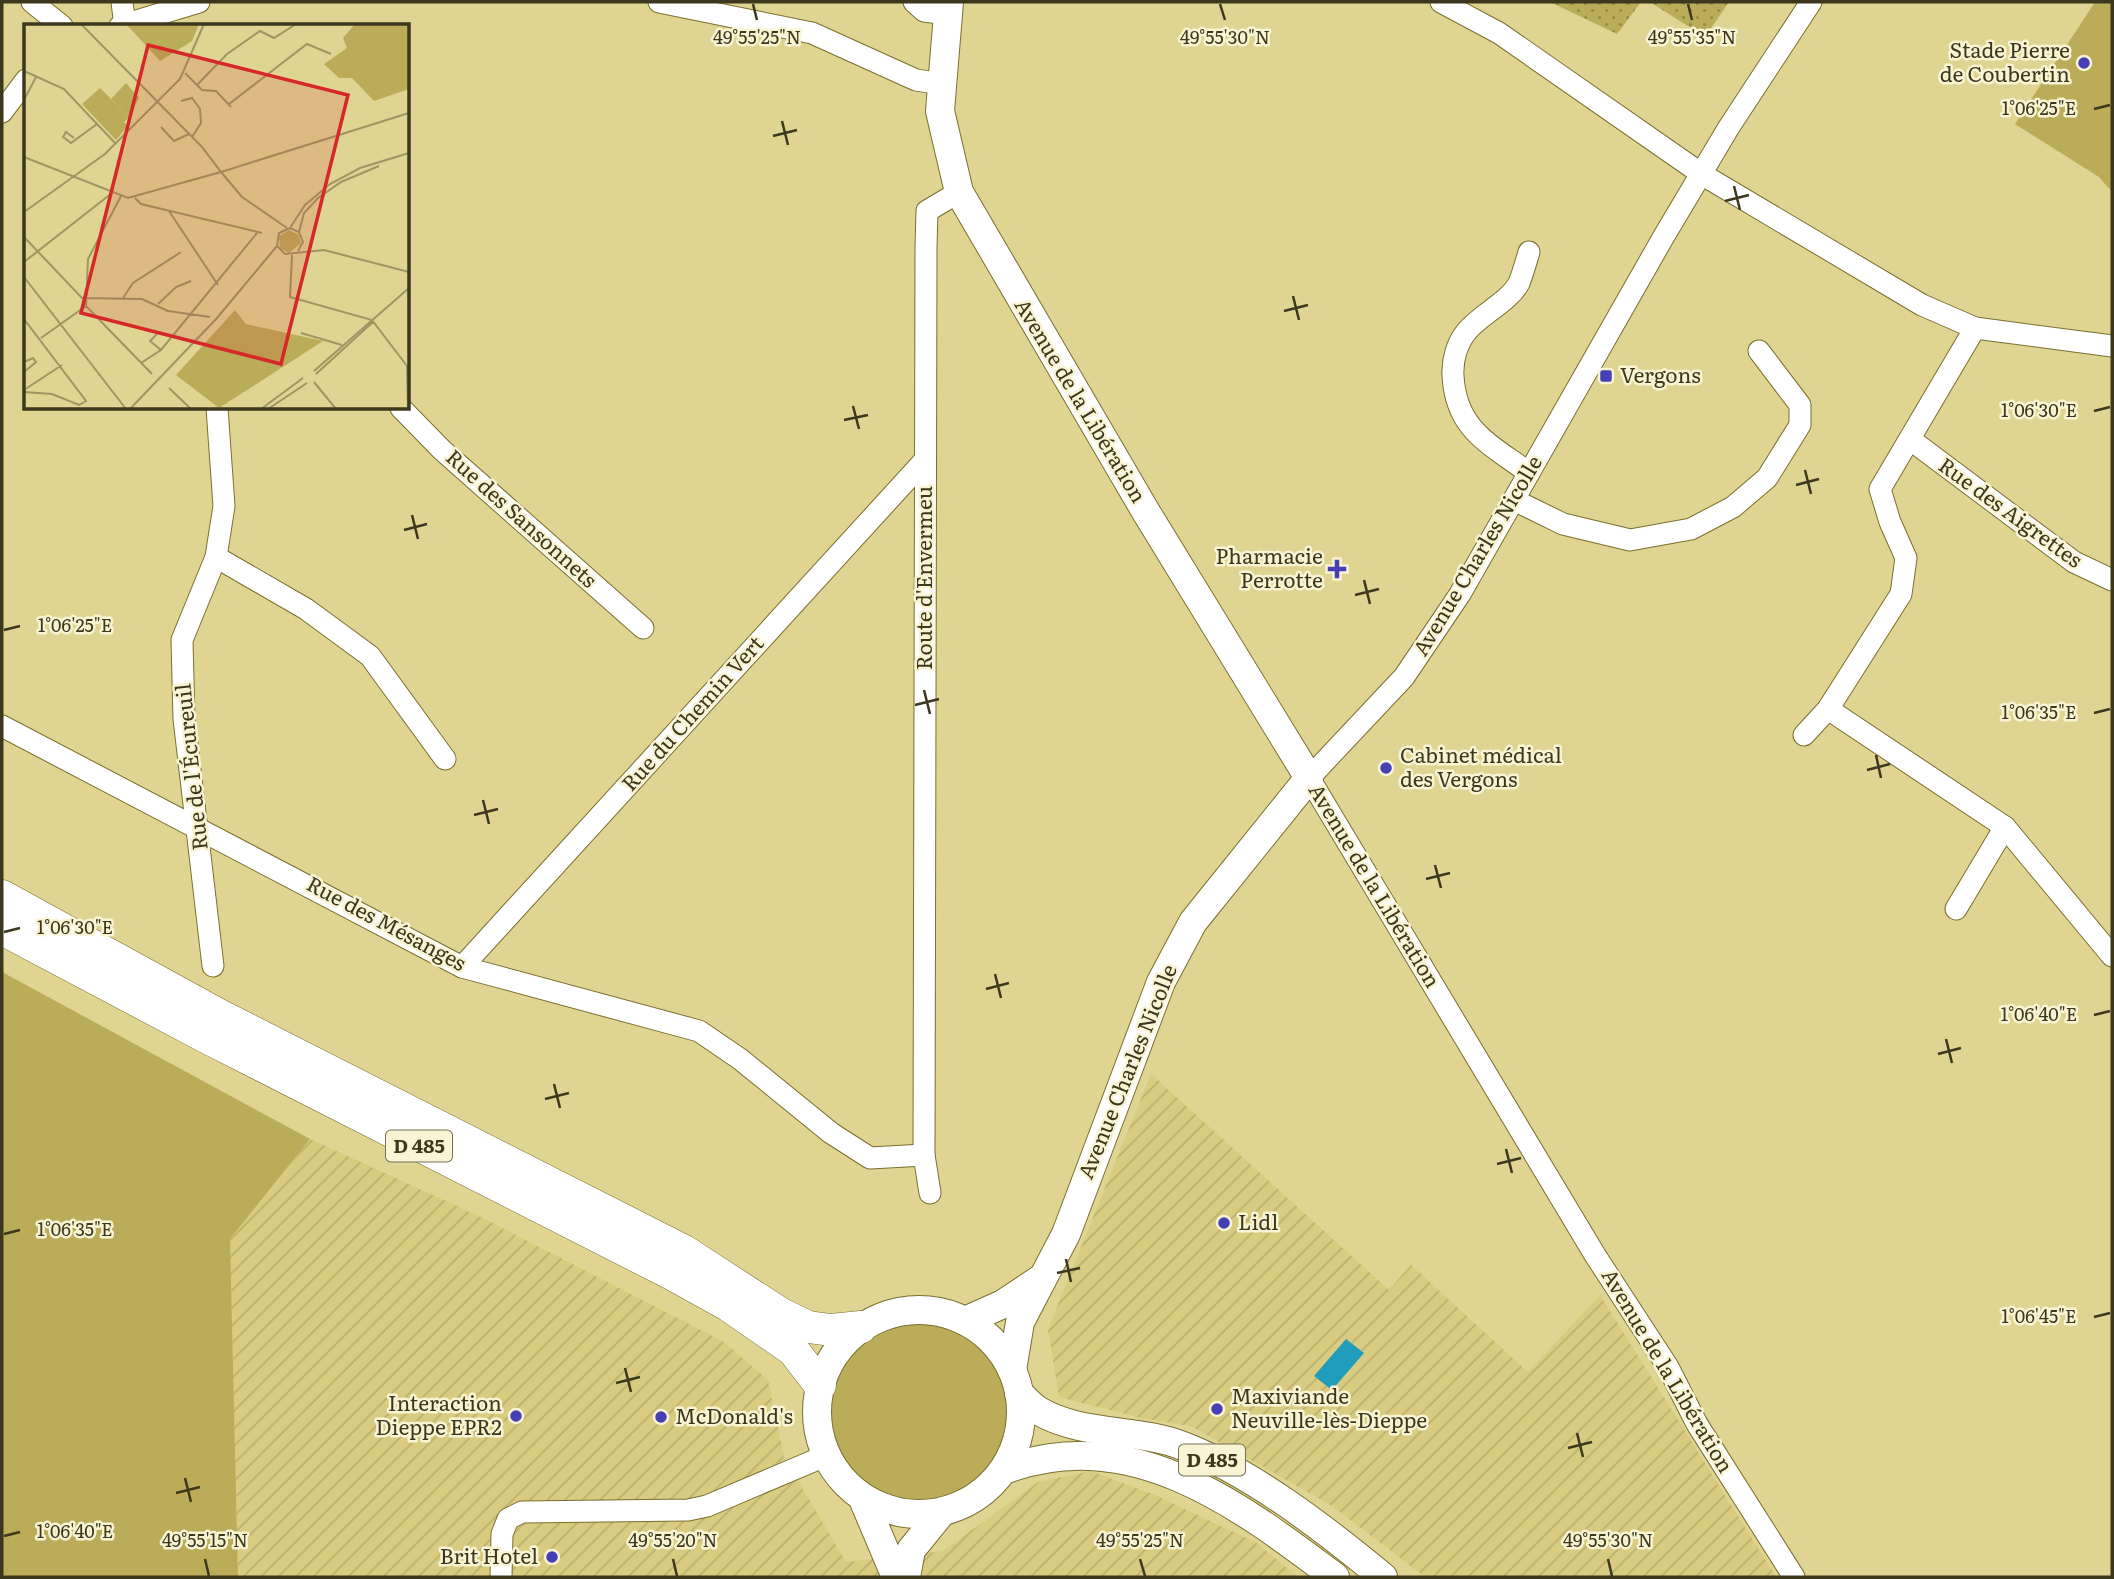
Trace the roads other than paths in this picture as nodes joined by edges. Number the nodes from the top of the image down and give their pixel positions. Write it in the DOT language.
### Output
graph roads {
  1 [pos="32,2"];
  2 [pos="122,2"];
  3 [pos="199,2"];
  4 [pos="659,2"];
  5 [pos="914,2"];
  6 [pos="1441,2"];
  7 [pos="1811,2"];
  8 [pos="948,8"];
  9 [pos="60,24"];
  10 [pos="123,24"];
  11 [pos="129,24"];
  12 [pos="24,83"];
  13 [pos="942,83"];
  14 [pos="2,112"];
  15 [pos="1703,174"];
  16 [pos="960,191"];
  17 [pos="1529,252"];
  18 [pos="1975,328"];
  19 [pos="2112,346"];
  20 [pos="1759,351"];
  21 [pos="217,410"];
  22 [pos="403,410"];
  23 [pos="1911,440"];
  24 [pos="924,461"];
  25 [pos="1529,473"];
  26 [pos="1514,500"];
  27 [pos="216,557"];
  28 [pos="2112,580"];
  29 [pos="643,628"];
  30 [pos="1828,709"];
  31 [pos="2,726"];
  32 [pos="1804,735"];
  33 [pos="445,759"];
  34 [pos="1308,778"];
  35 [pos="198,827"];
  36 [pos="2005,827"];
  37 [pos="2,896"];
  38 [pos="1956,909"];
  39 [pos="2,929"];
  40 [pos="2112,956"];
  41 [pos="213,966"];
  42 [pos="462,967"];
  43 [pos="924,1155"];
  44 [pos="930,1193"];
  45 [pos="1040,1279"];
  46 [pos="965,1321"];
  47 [pos="861,1327"];
  48 [pos="1016,1382"];
  49 [pos="820,1385"];
  50 [pos="825,1456"];
  51 [pos="1004,1470"];
  52 [pos="863,1499"];
  53 [pos="941,1513"];
  54 [pos="501,1577"];
  55 [pos="896,1577"];
  56 [pos="906,1577"];
  57 [pos="1335,1577"];
  58 [pos="1383,1577"];
  59 [pos="1794,1577"];
  1 -- 9 [label="street"];
  2 -- 10 [label="street"];
  3 -- 11 [label="street"];
  4 -- 13 [label="street"];
  5 -- 8 [label="street"];
  6 -- 15 [label="street"];
  7 -- 15 [label="street, Avenue Charles Nicolle"];
  8 -- 13 [label="main road, Avenue de la Libération"];
  12 -- 14 [label="street"];
  13 -- 16 [label="main road, Avenue de la Libération"];
  15 -- 18 [label="street"];
  15 -- 25 [label="street, Avenue Charles Nicolle"];
  16 -- 24 [label="street, Route d'Envermeu"];
  16 -- 34 [label="main road, Avenue de la Libération"];
  17 -- 25 [label="street"];
  18 -- 19 [label="street"];
  18 -- 23 [label="street"];
  20 -- 26 [label="street"];
  21 -- 27 [label="street, Rue de l'Écureuil"];
  22 -- 29 [label="street, Rue des Sansonnets"];
  23 -- 28 [label="street, Rue des Aigrettes"];
  23 -- 30 [label="street"];
  24 -- 42 [label="street, Rue du Chemin Vert"];
  24 -- 43 [label="street, Route d'Envermeu"];
  25 -- 26 [label="street, Avenue Charles Nicolle"];
  26 -- 34 [label="street, Avenue Charles Nicolle"];
  27 -- 33 [label="street"];
  27 -- 35 [label="street, Rue de l'Écureuil"];
  30 -- 32 [label="street"];
  30 -- 36 [label="street"];
  31 -- 35 [label="street, Rue des Mésanges"];
  34 -- 45 [label="main road, Avenue Charles Nicolle"];
  34 -- 59 [label="street, Avenue de la Libération"];
  35 -- 41 [label="street, Rue de l'Écureuil"];
  35 -- 42 [label="street, Rue des Mésanges"];
  36 -- 38 [label="street"];
  36 -- 40 [label="street"];
  37 -- 47 [label="highway, D 485"];
  39 -- 49 [label="highway, D 485"];
  42 -- 43 [label="street, Rue des Mésanges"];
  43 -- 44 [label="street, Route d'Envermeu"];
  45 -- 46 [label="main road, Avenue Charles Nicolle"];
  45 -- 48 [label="main road, Avenue Charles Nicolle"];
  46 -- 47 [label="main road"];
  46 -- 48 [label="main road"];
  47 -- 49 [label="main road"];
  48 -- 51 [label="main road"];
  48 -- 58 [label="main road, D 485"];
  49 -- 50 [label="main road"];
  50 -- 52 [label="main road"];
  50 -- 54 [label="street"];
  51 -- 53 [label="main road"];
  51 -- 57 [label="main road, D 485"];
  52 -- 53 [label="main road"];
  52 -- 55 [label="main road"];
  53 -- 56 [label="main road"];
}
